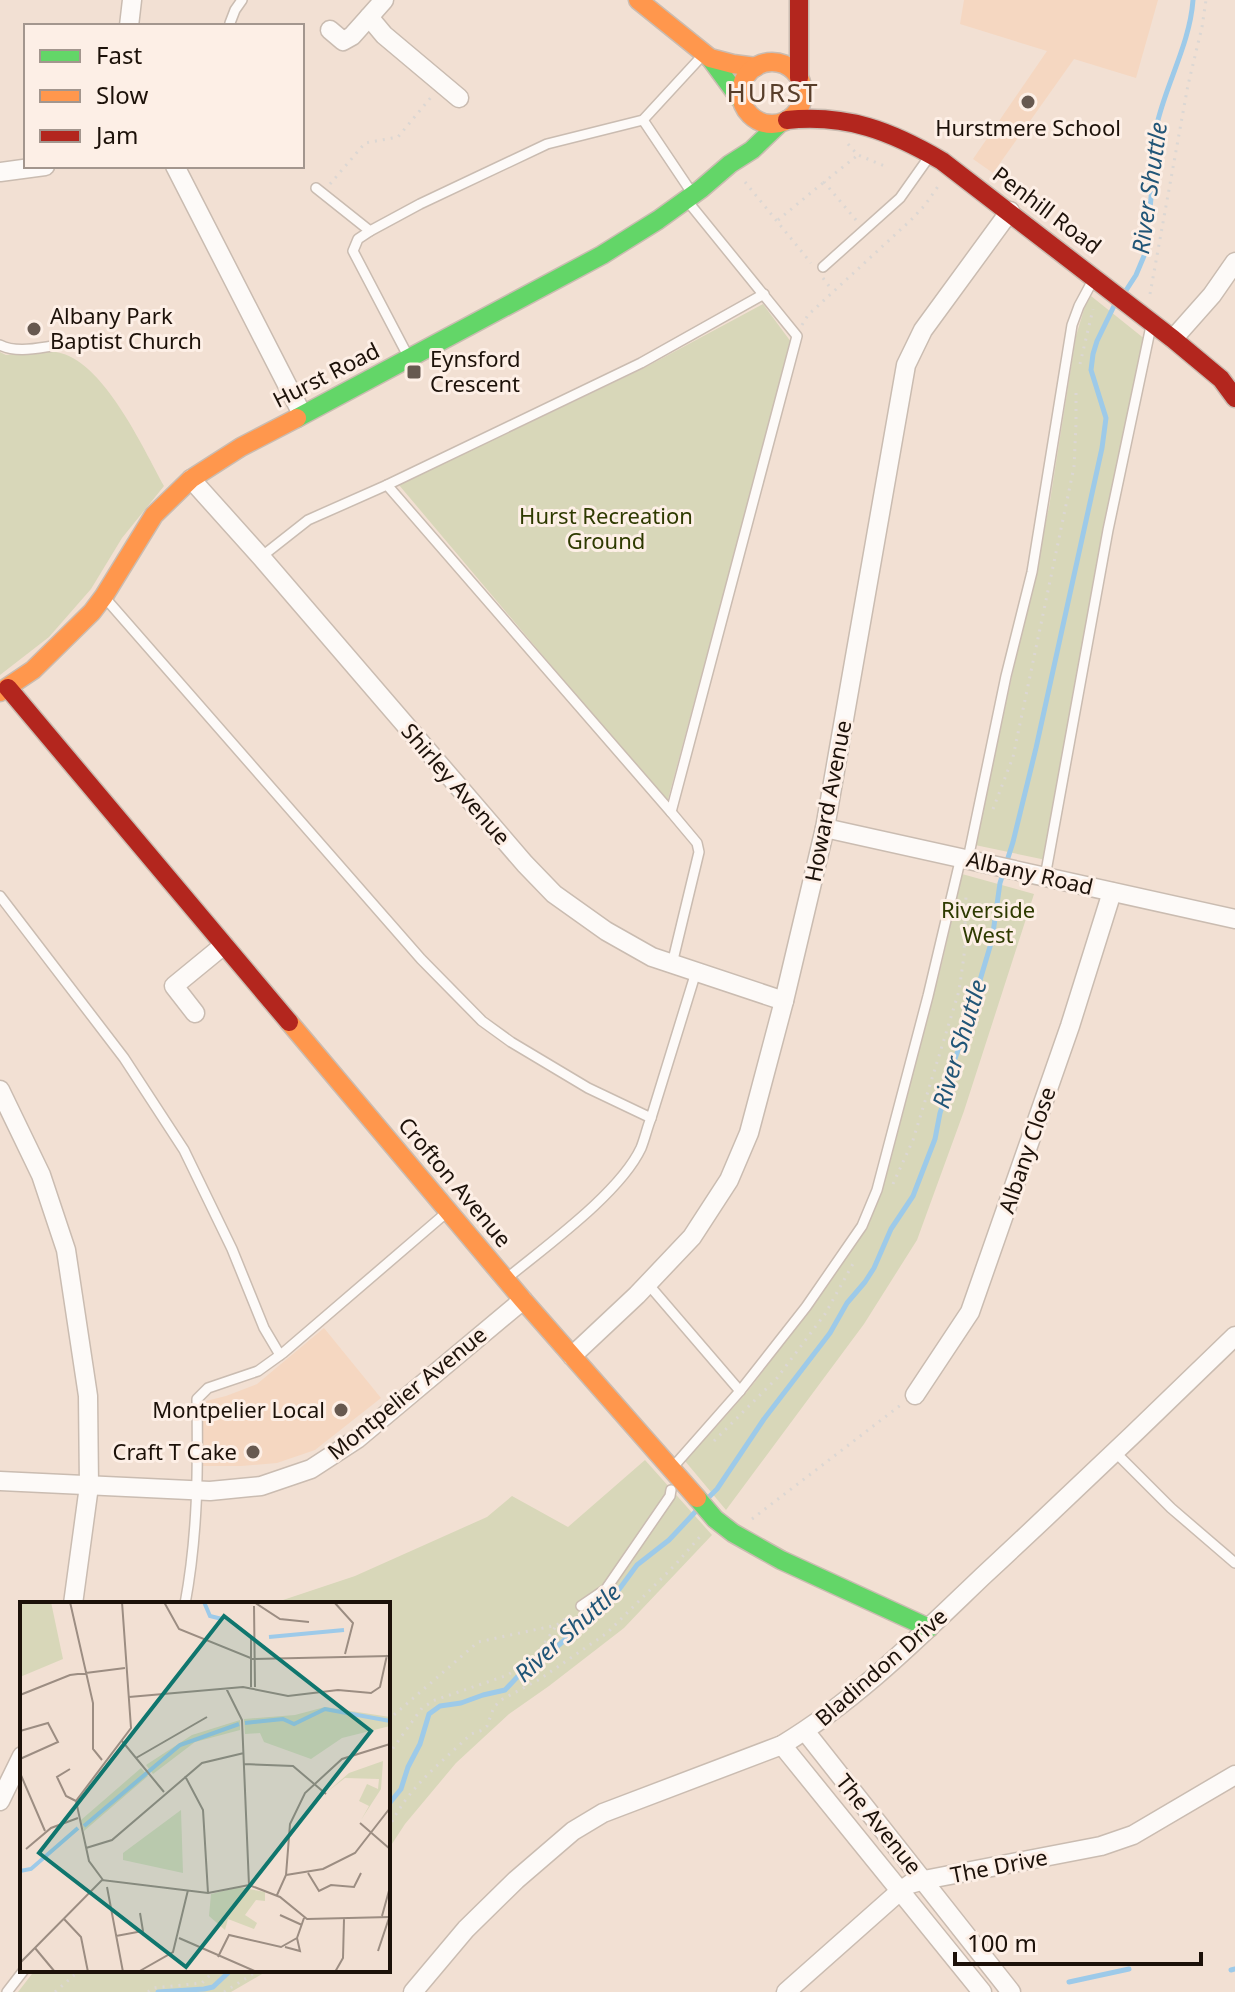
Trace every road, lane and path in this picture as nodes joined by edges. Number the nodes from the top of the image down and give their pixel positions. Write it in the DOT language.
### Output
graph roads {
  1 [pos="132,0"];
  2 [pos="242,0"];
  3 [pos="384,0"];
  4 [pos="1206,0"];
  5 [pos="649,3"];
  6 [pos="798,6"];
  7 [pos="369,17"];
  8 [pos="129,24"];
  9 [pos="230,24"];
  10 [pos="330,30"];
  11 [pos="707,56"];
  12 [pos="760,66"];
  13 [pos="801,81"];
  14 [pos="442,84"];
  15 [pos="459,98"];
  16 [pos="742,103"];
  17 [pos="643,120"];
  18 [pos="783,122"];
  19 [pos="848,128"];
  20 [pos="931,154"];
  21 [pos="858,155"];
  22 [pos="730,164"];
  23 [pos="887,167"];
  24 [pos="951,167"];
  25 [pos="30,168"];
  26 [pos="176,168"];
  27 [pos="0,172"];
  28 [pos="824,182"];
  29 [pos="320,191"];
  30 [pos="690,197"];
  31 [pos="1010,211"];
  32 [pos="776,221"];
  33 [pos="370,231"];
  34 [pos="865,231"];
  35 [pos="1235,262"];
  36 [pos="823,267"];
  37 [pos="1095,277"];
  38 [pos="829,286"];
  39 [pos="764,294"];
  40 [pos="1103,295"];
  41 [pos="1152,322"];
  42 [pos="797,336"];
  43 [pos="1173,339"];
  44 [pos="0,345"];
  45 [pos="60,345"];
  46 [pos="409,359"];
  47 [pos="1079,370"];
  48 [pos="1076,384"];
  49 [pos="1235,398"];
  50 [pos="302,414"];
  51 [pos="191,479"];
  52 [pos="387,485"];
  53 [pos="261,557"];
  54 [pos="104,596"];
  55 [pos="4,690"];
  56 [pos="671,812"];
  57 [pos="990,816"];
  58 [pos="825,828"];
  59 [pos="964,858"];
  60 [pos="1045,877"];
  61 [pos="1112,892"];
  62 [pos="0,896"];
  63 [pos="1235,919"];
  64 [pos="224,945"];
  65 [pos="672,964"];
  66 [pos="696,971"];
  67 [pos="784,1001"];
  68 [pos="195,1013"];
  69 [pos="0,1090"];
  70 [pos="651,1118"];
  71 [pos="448,1211"];
  72 [pos="506,1279"];
  73 [pos="648,1284"];
  74 [pos="523,1300"];
  75 [pos="1235,1336"];
  76 [pos="280,1355"];
  77 [pos="572,1356"];
  78 [pos="740,1391"];
  79 [pos="915,1395"];
  80 [pos="1115,1452"];
  81 [pos="0,1481"];
  82 [pos="675,1485"];
  83 [pos="89,1486"];
  84 [pos="198,1490"];
  85 [pos="708,1512"];
  86 [pos="733,1533"];
  87 [pos="1235,1563"];
  88 [pos="73,1602"];
  89 [pos="185,1602"];
  90 [pos="581,1606"];
  91 [pos="557,1625"];
  92 [pos="929,1628"];
  93 [pos="390,1718"];
  94 [pos="805,1731"];
  95 [pos="782,1745"];
  96 [pos="390,1752"];
  97 [pos="20,1760"];
  98 [pos="1235,1775"];
  99 [pos="0,1801"];
  100 [pos="390,1825"];
  101 [pos="924,1880"];
  102 [pos="900,1891"];
  103 [pos="22,1972"];
  104 [pos="78,1972"];
  105 [pos="213,1972"];
  106 [pos="256,1972"];
  107 [pos="7,1992"];
  108 [pos="55,1992"];
  109 [pos="148,1992"];
  110 [pos="224,1992"];
  111 [pos="413,1992"];
  112 [pos="786,1992"];
  113 [pos="982,1992"];
  114 [pos="1011,1992"];
  1 -- 8 [label="street"];
  2 -- 9 [label="lane"];
  3 -- 7 [label="street"];
  4 -- 41 [label="path"];
  5 -- 11 [label="main road"];
  6 -- 12 [label="main road, Hurst Road"];
  6 -- 13 [label="main road, Hurst Road"];
  7 -- 10 [label="street"];
  7 -- 14 [label="street"];
  11 -- 12 [label="main road"];
  11 -- 16 [label="main road"];
  11 -- 17 [label="lane"];
  12 -- 13 [label="main road"];
  12 -- 16 [label="main road, Hurst Road"];
  13 -- 18 [label="main road, Hurst Road"];
  13 -- 19 [label="main road, Penhill Road"];
  14 -- 15 [label="street"];
  14 -- 29 [label="path"];
  16 -- 18 [label="main road"];
  16 -- 22 [label="main road, Hurst Road"];
  17 -- 30 [label="lane"];
  17 -- 33 [label="lane"];
  18 -- 19 [label="main road, Penhill Road"];
  18 -- 22 [label="main road, Hurst Road"];
  19 -- 20 [label="main road, Penhill Road"];
  19 -- 21 [label="path"];
  20 -- 24 [label="main road, Penhill Road"];
  20 -- 34 [label="lane"];
  21 -- 23 [label="path"];
  21 -- 28 [label="path"];
  22 -- 30 [label="main road, Hurst Road"];
  22 -- 32 [label="path"];
  24 -- 31 [label="main road, Penhill Road"];
  24 -- 42 [label="path"];
  25 -- 27 [label="street"];
  26 -- 50 [label="street"];
  28 -- 32 [label="path"];
  28 -- 34 [label="path"];
  29 -- 33 [label="lane"];
  30 -- 39 [label="lane"];
  30 -- 46 [label="main road, Hurst Road"];
  31 -- 37 [label="main road, Penhill Road"];
  31 -- 58 [label="street, Howard Avenue"];
  32 -- 38 [label="path"];
  33 -- 46 [label="lane"];
  34 -- 36 [label="lane"];
  35 -- 43 [label="street"];
  37 -- 40 [label="main road, Penhill Road"];
  37 -- 59 [label="lane"];
  39 -- 42 [label="lane"];
  39 -- 52 [label="lane"];
  40 -- 41 [label="main road, Penhill Road"];
  40 -- 47 [label="path"];
  41 -- 43 [label="main road, Penhill Road"];
  41 -- 60 [label="lane"];
  42 -- 56 [label="lane"];
  43 -- 49 [label="main road, Penhill Road"];
  44 -- 45 [label="lane"];
  46 -- 50 [label="main road, Hurst Road"];
  48 -- 57 [label="path"];
  50 -- 51 [label="main road, Hurst Road"];
  51 -- 53 [label="street, Shirley Avenue"];
  51 -- 54 [label="main road, Hurst Road"];
  52 -- 53 [label="lane"];
  52 -- 56 [label="lane"];
  53 -- 65 [label="street, Shirley Avenue"];
  54 -- 55 [label="main road, Hurst Road"];
  54 -- 70 [label="lane"];
  55 -- 64 [label="main road, Crofton Avenue"];
  56 -- 65 [label="lane"];
  58 -- 59 [label="street, Albany Road"];
  58 -- 67 [label="street, Howard Avenue"];
  59 -- 60 [label="street, Albany Road"];
  59 -- 78 [label="lane"];
  60 -- 61 [label="street, Albany Road"];
  61 -- 63 [label="street, Albany Road"];
  61 -- 79 [label="street, Albany Close"];
  62 -- 76 [label="lane"];
  64 -- 68 [label="street"];
  64 -- 71 [label="main road, Crofton Avenue"];
  65 -- 66 [label="street, Shirley Avenue"];
  66 -- 67 [label="street, Shirley Avenue"];
  66 -- 70 [label="lane"];
  67 -- 73 [label="street, Howard Avenue"];
  69 -- 83 [label="street"];
  70 -- 72 [label="lane"];
  71 -- 72 [label="main road, Crofton Avenue"];
  71 -- 76 [label="lane"];
  72 -- 74 [label="main road, Crofton Avenue"];
  73 -- 77 [label="street, Howard Avenue"];
  73 -- 78 [label="lane"];
  74 -- 77 [label="main road, Crofton Avenue"];
  74 -- 84 [label="street, Montpelier Avenue"];
  75 -- 80 [label="street, Bladindon Drive"];
  76 -- 84 [label="lane"];
  77 -- 82 [label="main road, Crofton Avenue"];
  78 -- 82 [label="lane"];
  79 -- 86 [label="path"];
  80 -- 87 [label="lane"];
  80 -- 92 [label="street, Bladindon Drive"];
  81 -- 83 [label="street, Montpelier Avenue"];
  82 -- 85 [label="main road, Crofton Avenue"];
  82 -- 90 [label="lane"];
  83 -- 84 [label="street, Montpelier Avenue"];
  83 -- 88 [label="street"];
  84 -- 89 [label="lane"];
  85 -- 86 [label="main road, Crofton Avenue"];
  85 -- 100 [label="path"];
  86 -- 92 [label="main road, Crofton Avenue"];
  90 -- 91 [label="path"];
  91 -- 93 [label="path"];
  91 -- 96 [label="path"];
  92 -- 94 [label="street, Bladindon Drive"];
  94 -- 95 [label="street, Bladindon Drive"];
  94 -- 101 [label="street, The Avenue"];
  95 -- 102 [label="street, The Avenue"];
  95 -- 111 [label="street, Bladindon Drive"];
  97 -- 99 [label="street"];
  98 -- 101 [label="street, The Drive"];
  101 -- 102 [label="street, The Drive"];
  101 -- 114 [label="street, The Avenue"];
  102 -- 112 [label="street, The Drive"];
  102 -- 113 [label="street, The Avenue"];
  103 -- 107 [label="lane"];
  104 -- 108 [label="path"];
  105 -- 109 [label="path"];
  106 -- 110 [label="path"];
}
